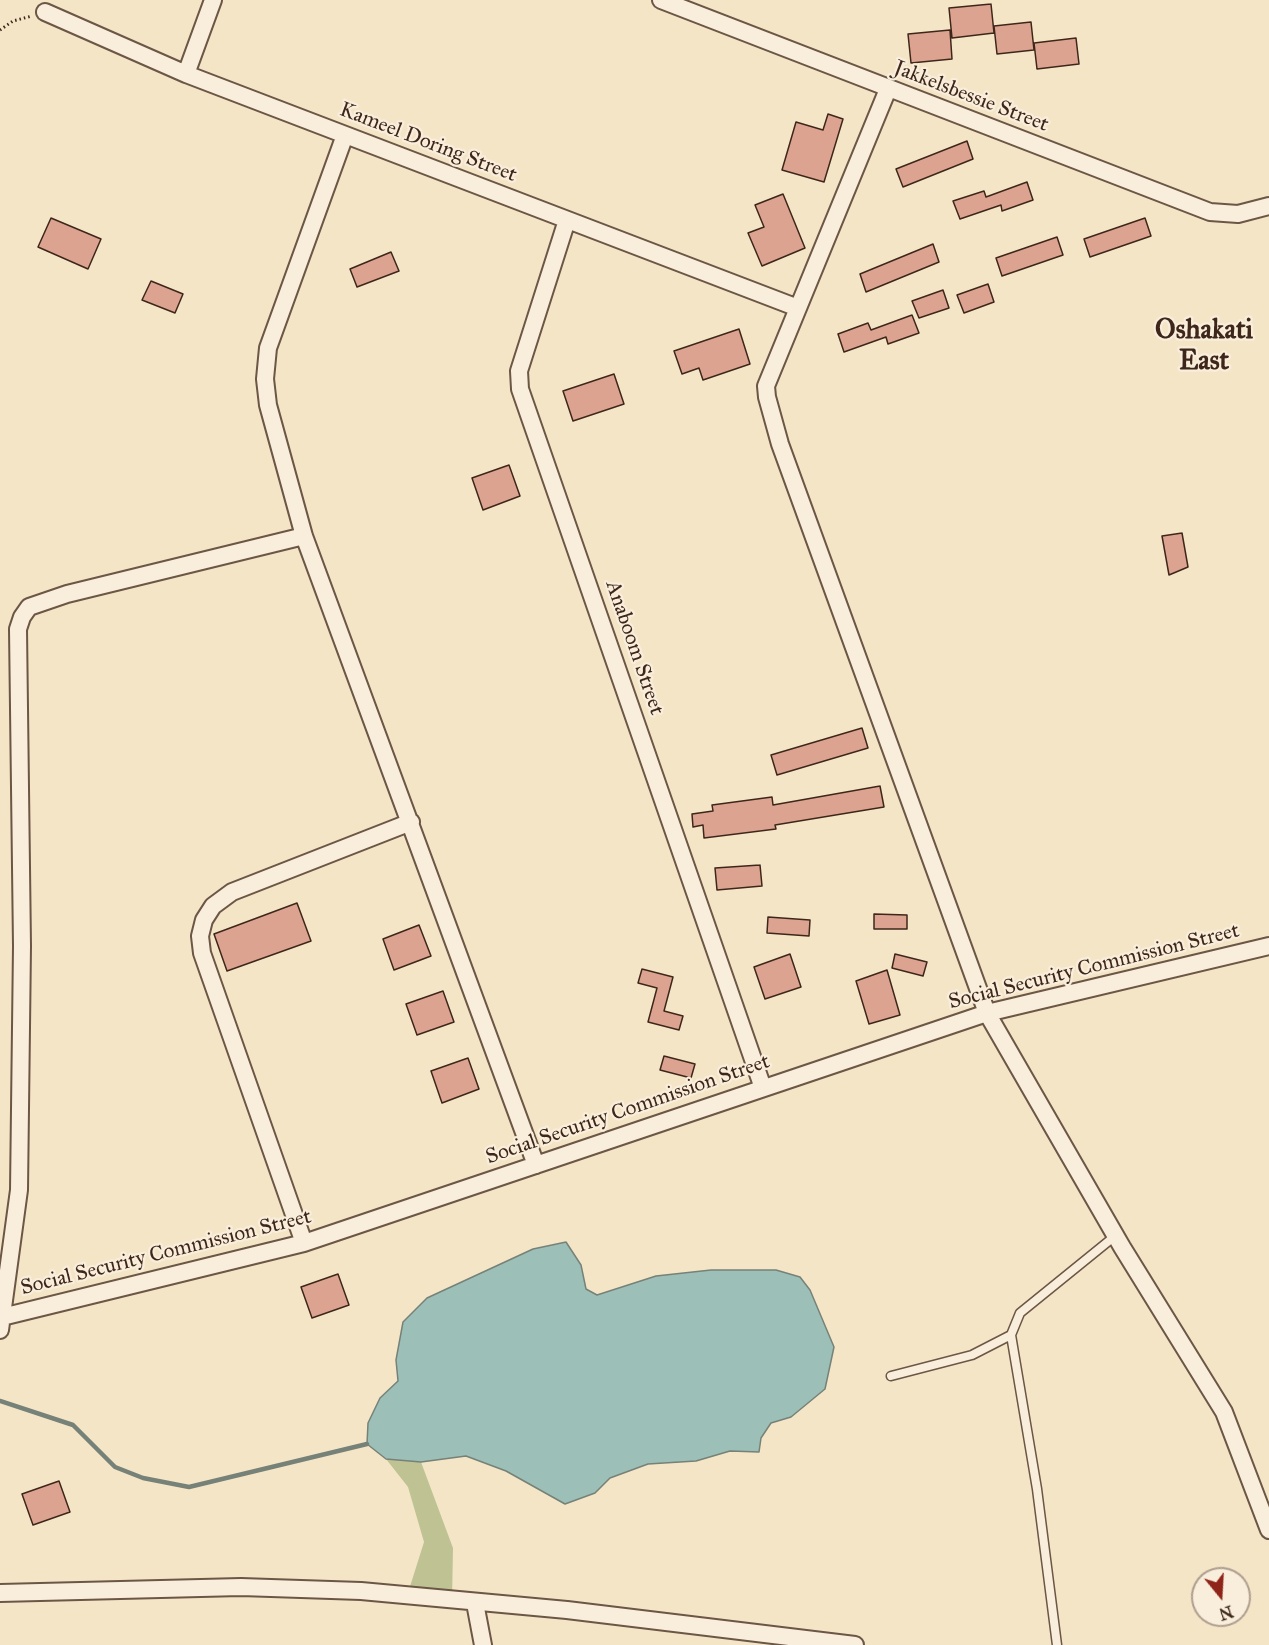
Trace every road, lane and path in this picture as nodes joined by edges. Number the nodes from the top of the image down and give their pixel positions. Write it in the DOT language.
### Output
graph roads {
  1 [pos="213,0"];
  2 [pos="660,0"];
  3 [pos="45,12"];
  4 [pos="0,30"];
  5 [pos="186,74"];
  6 [pos="888,89"];
  7 [pos="345,135"];
  8 [pos="1269,207"];
  9 [pos="567,220"];
  10 [pos="798,308"];
  11 [pos="304,536"];
  12 [pos="411,822"];
  13 [pos="1269,946"];
  14 [pos="987,1013"];
  15 [pos="763,1088"];
  16 [pos="536,1165"];
  17 [pos="1115,1236"];
  18 [pos="304,1243"];
  19 [pos="1,1324"];
  20 [pos="1011,1335"];
  21 [pos="891,1376"];
  22 [pos="1269,1530"];
  23 [pos="0,1593"];
  24 [pos="475,1603"];
  25 [pos="483,1645"];
  26 [pos="855,1645"];
  27 [pos="1057,1645"];
  1 -- 5 [label="street"];
  2 -- 6 [label="street, Jakkelsbessie Street"];
  3 -- 4 [label="path"];
  3 -- 5 [label="street, Kameel Doring Street"];
  5 -- 7 [label="street, Kameel Doring Street"];
  6 -- 8 [label="street, Jakkelsbessie Street"];
  6 -- 10 [label="street"];
  7 -- 9 [label="street, Kameel Doring Street"];
  7 -- 11 [label="street"];
  9 -- 10 [label="street, Kameel Doring Street"];
  9 -- 15 [label="street, Anaboom Street"];
  10 -- 14 [label="street"];
  11 -- 12 [label="street"];
  11 -- 19 [label="street"];
  12 -- 16 [label="street"];
  12 -- 18 [label="street"];
  13 -- 14 [label="street, Social Security Commission Street"];
  14 -- 15 [label="street, Social Security Commission Street"];
  14 -- 17 [label="street"];
  15 -- 16 [label="street, Social Security Commission Street"];
  16 -- 18 [label="street, Social Security Commission Street"];
  17 -- 20 [label="lane"];
  17 -- 22 [label="street"];
  18 -- 19 [label="street, Social Security Commission Street"];
  20 -- 21 [label="lane"];
  20 -- 27 [label="lane"];
  23 -- 24 [label="street"];
  24 -- 25 [label="street"];
  24 -- 26 [label="street"];
}
